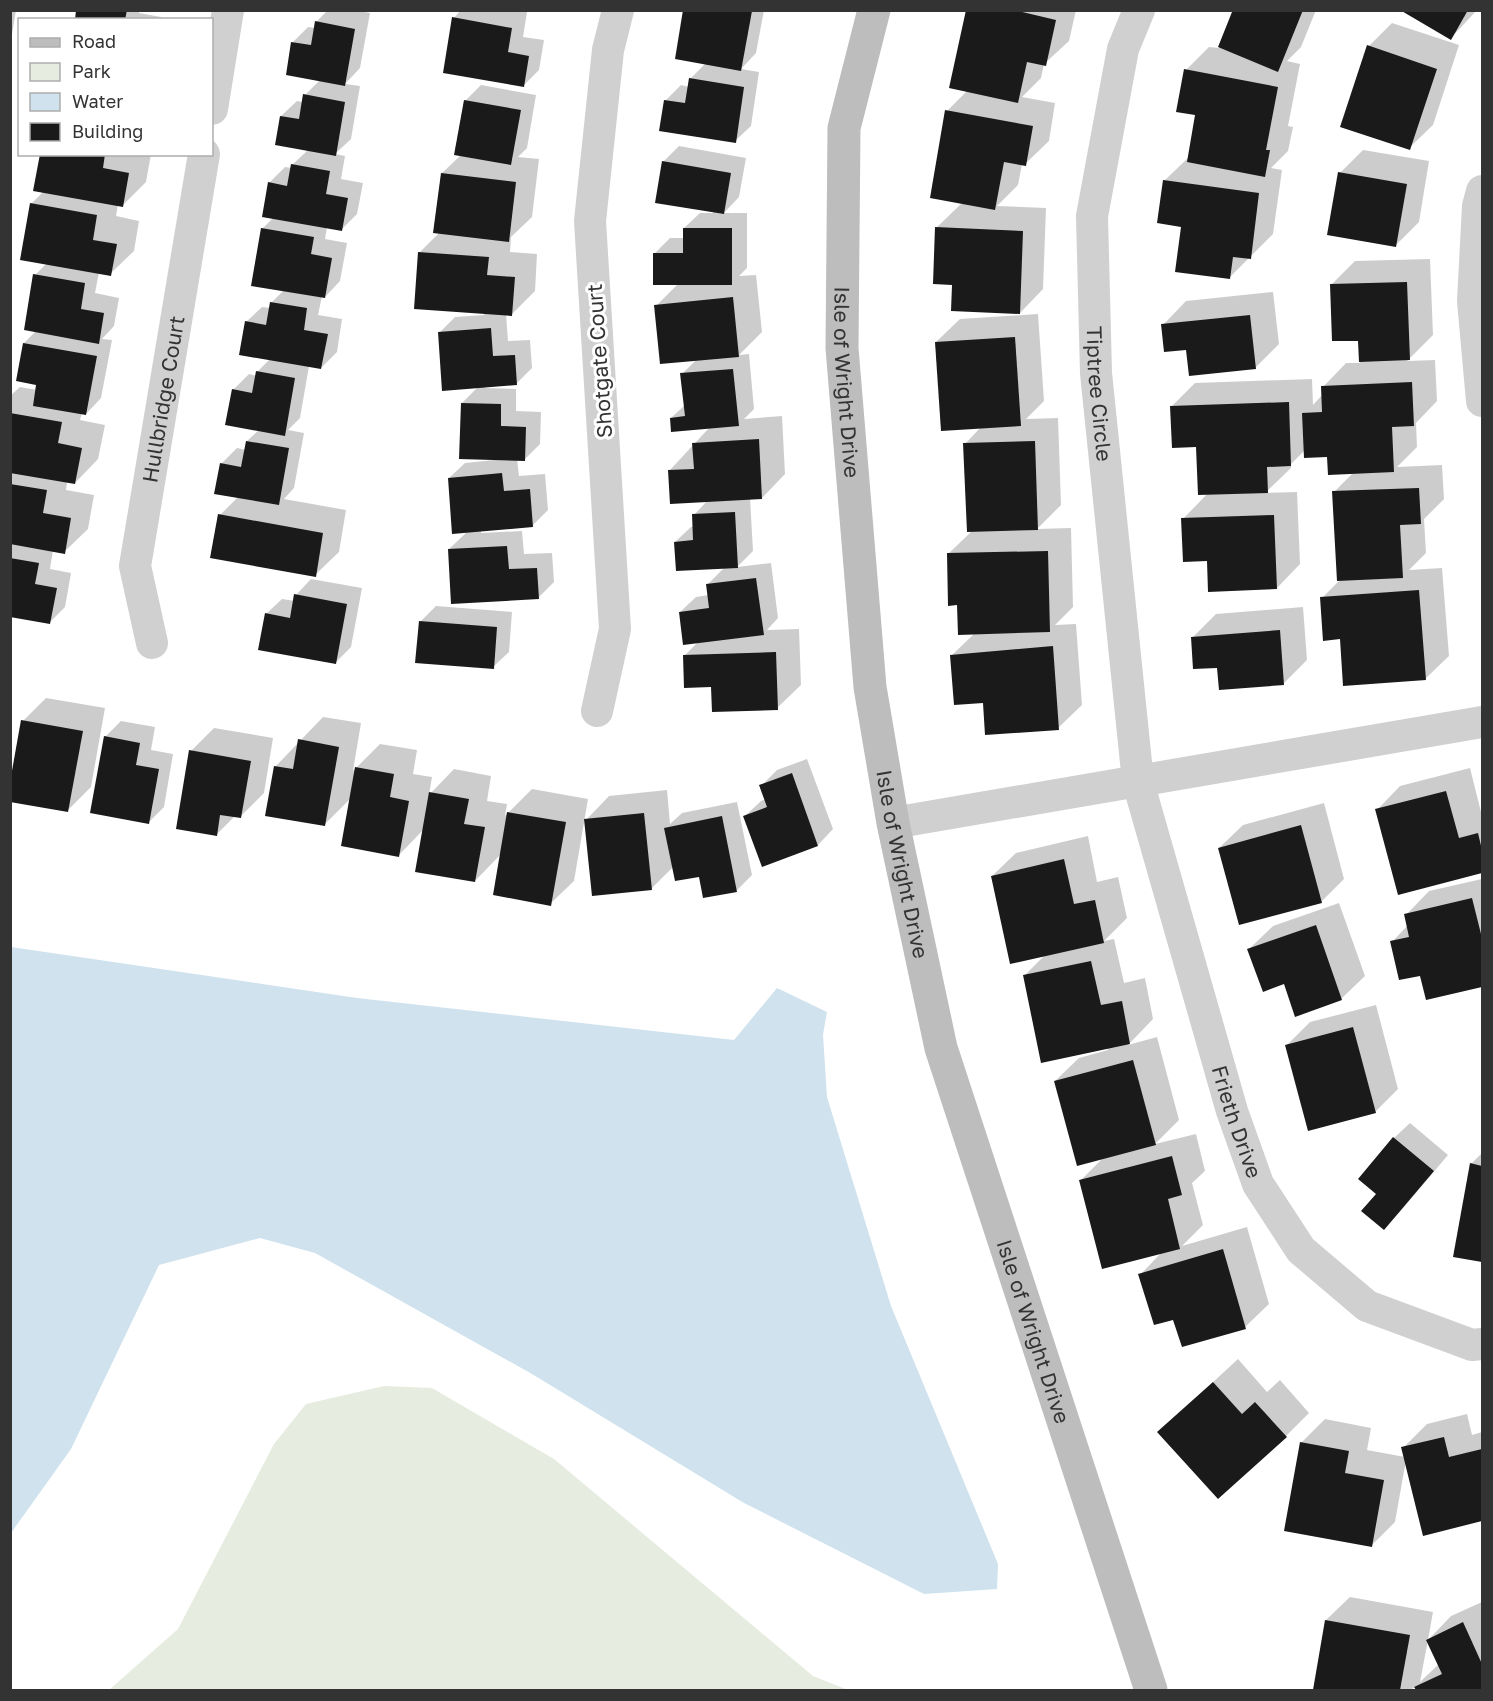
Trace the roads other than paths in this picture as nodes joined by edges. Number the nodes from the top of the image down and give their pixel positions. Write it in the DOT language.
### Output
graph roads {
  1 [pos="228,10"];
  2 [pos="618,10"];
  3 [pos="874,10"];
  4 [pos="1138,10"];
  5 [pos="213,103"];
  6 [pos="204,156"];
  7 [pos="1482,191"];
  8 [pos="1482,401"];
  9 [pos="152,643"];
  10 [pos="597,711"];
  11 [pos="1482,722"];
  12 [pos="1138,782"];
  13 [pos="893,823"];
  14 [pos="1482,1344"];
  15 [pos="1151,1690"];
  1 -- 5 [label="street"];
  2 -- 10 [label="street, Shotgate Court"];
  3 -- 13 [label="street, Isle of Wright Drive"];
  4 -- 12 [label="street, Tiptree Circle"];
  6 -- 9 [label="street, Hullbridge Court"];
  7 -- 8 [label="street"];
  11 -- 12 [label="street"];
  12 -- 13 [label="street"];
  12 -- 14 [label="street, Frieth Drive"];
  13 -- 15 [label="street, Isle of Wright Drive"];
}
